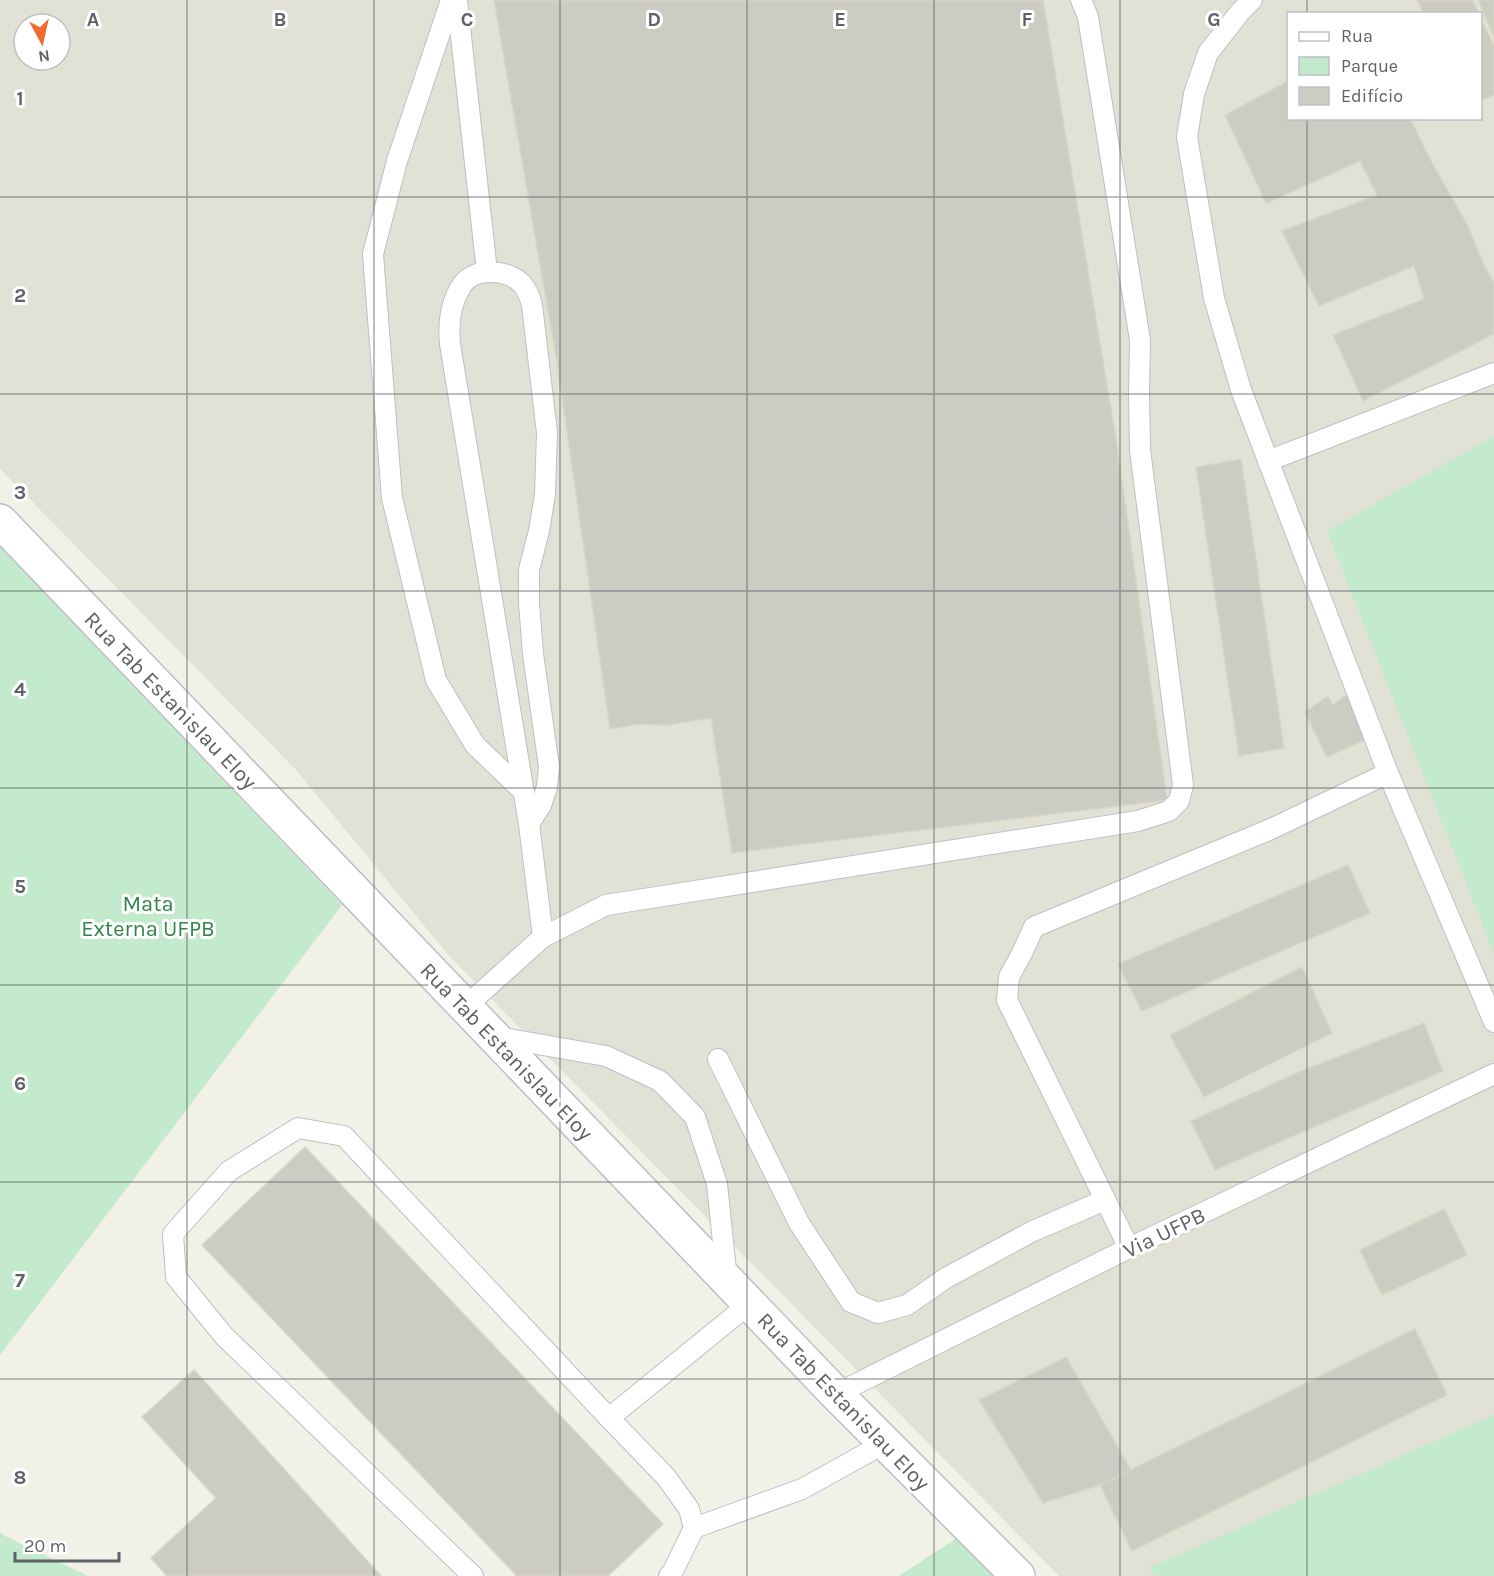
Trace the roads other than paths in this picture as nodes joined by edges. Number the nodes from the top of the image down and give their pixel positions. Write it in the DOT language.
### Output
graph roads {
  1 [pos="451,0"];
  2 [pos="457,0"];
  3 [pos="1081,0"];
  4 [pos="1252,0"];
  5 [pos="487,272"];
  6 [pos="1494,373"];
  7 [pos="1268,461"];
  8 [pos="0,521"];
  9 [pos="1388,773"];
  10 [pos="524,792"];
  11 [pos="529,824"];
  12 [pos="543,937"];
  13 [pos="465,1007"];
  14 [pos="1492,1013"];
  15 [pos="494,1037"];
  16 [pos="718,1059"];
  17 [pos="1494,1074"];
  18 [pos="1105,1200"];
  19 [pos="1130,1248"];
  20 [pos="738,1292"];
  21 [pos="836,1394"];
  22 [pos="609,1418"];
  23 [pos="885,1443"];
  24 [pos="694,1528"];
  25 [pos="473,1576"];
  26 [pos="669,1576"];
  27 [pos="1018,1576"];
  1 -- 10 [label="lane"];
  2 -- 5 [label="lane"];
  3 -- 12 [label="lane"];
  4 -- 7 [label="lane"];
  5 -- 10 [label="lane"];
  5 -- 11 [label="lane"];
  6 -- 7 [label="lane"];
  7 -- 9 [label="lane"];
  8 -- 13 [label="street, Rua Tab Estanislau Eloy"];
  9 -- 14 [label="lane"];
  9 -- 18 [label="lane"];
  10 -- 11 [label="lane"];
  11 -- 12 [label="lane"];
  12 -- 13 [label="lane"];
  13 -- 15 [label="street, Rua Tab Estanislau Eloy"];
  15 -- 20 [label="street, Rua Tab Estanislau Eloy"];
  15 -- 20 [label="lane"];
  16 -- 18 [label="lane"];
  17 -- 19 [label="lane, Via UFPB"];
  18 -- 19 [label="lane"];
  19 -- 21 [label="lane, Via UFPB"];
  20 -- 21 [label="street, Rua Tab Estanislau Eloy"];
  20 -- 22 [label="lane"];
  21 -- 23 [label="street, Rua Tab Estanislau Eloy"];
  22 -- 24 [label="lane"];
  22 -- 25 [label="lane"];
  23 -- 24 [label="lane"];
  23 -- 27 [label="street, Rua Tab Estanislau Eloy"];
  24 -- 26 [label="lane"];
}
